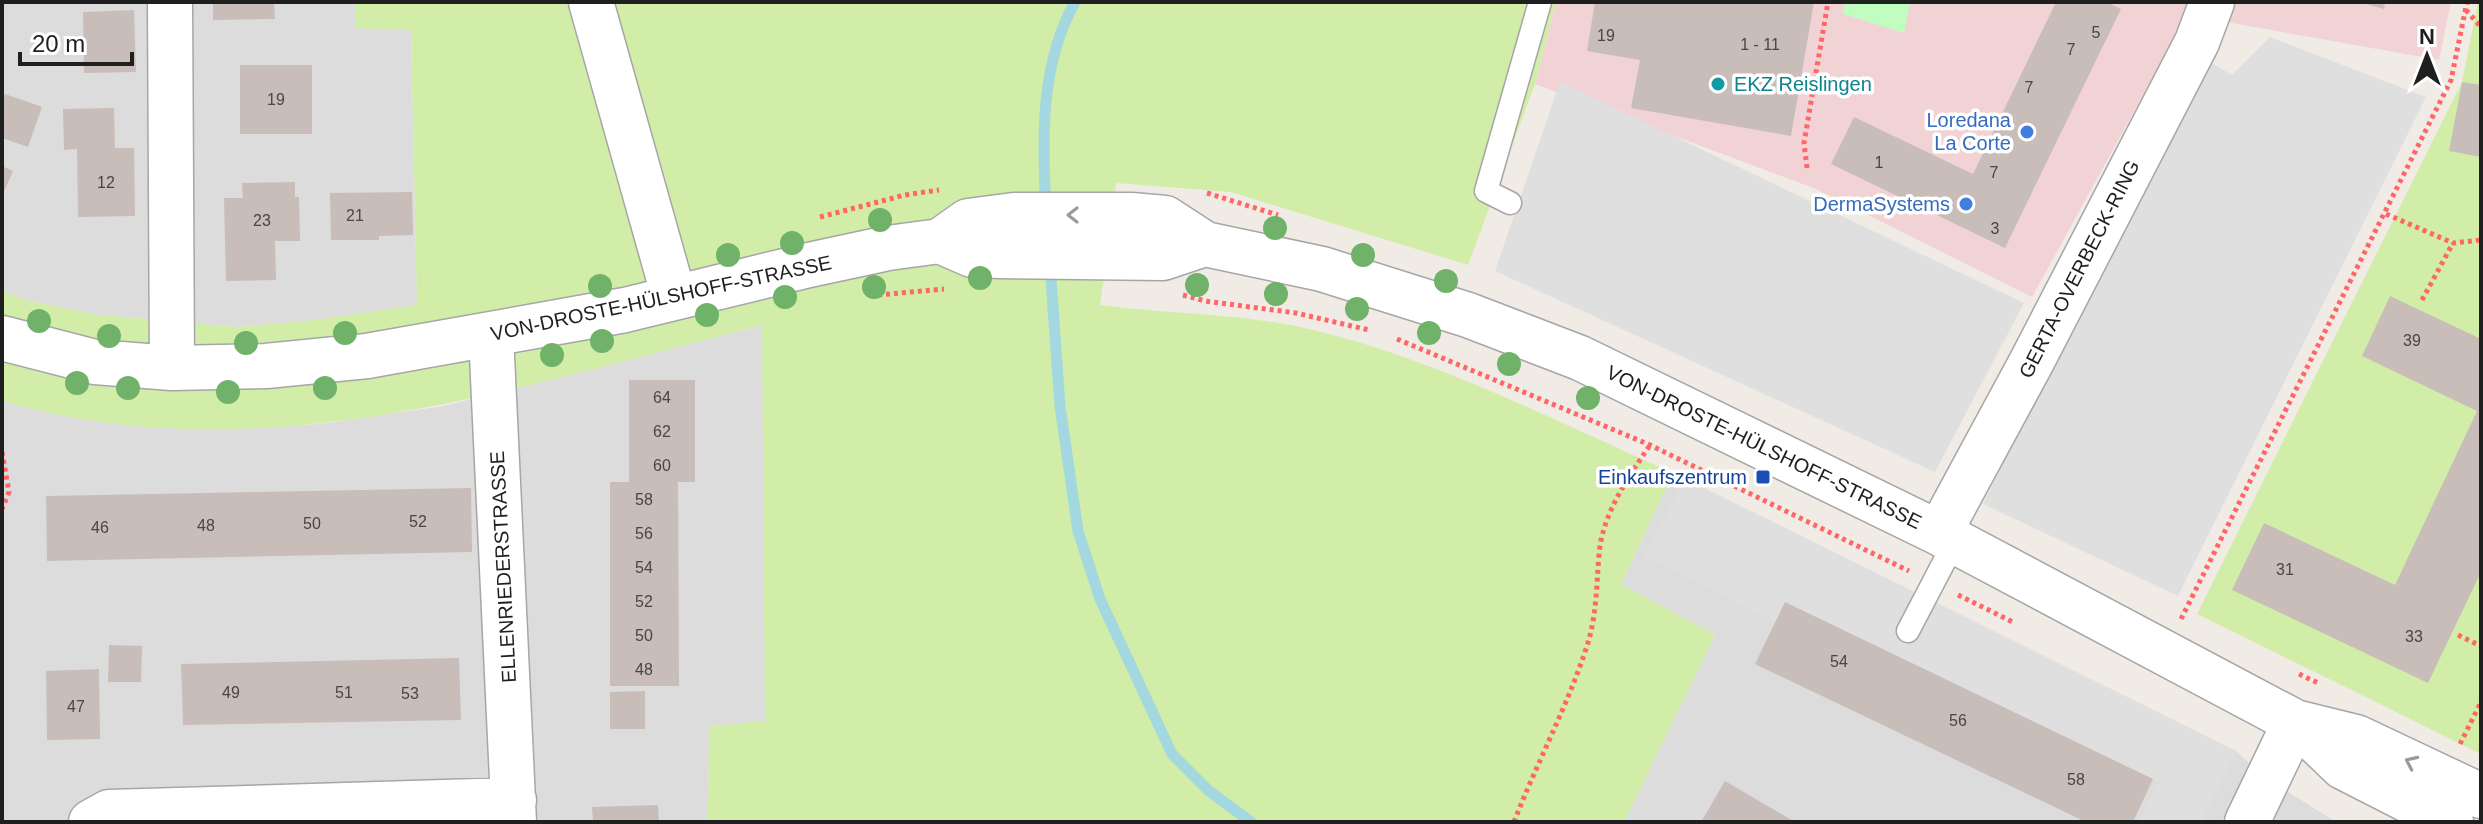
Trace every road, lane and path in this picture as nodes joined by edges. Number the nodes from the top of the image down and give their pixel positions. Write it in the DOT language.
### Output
graph roads {
  1 [pos="170,2"];
  2 [pos="591,2"];
  3 [pos="1540,2"];
  4 [pos="1828,2"];
  5 [pos="2212,2"];
  6 [pos="2466,6"];
  7 [pos="2481,27"];
  8 [pos="1807,168"];
  9 [pos="944,189"];
  10 [pos="1510,203"];
  11 [pos="2386,214"];
  12 [pos="807,221"];
  13 [pos="2481,240"];
  14 [pos="2453,243"];
  15 [pos="1181,295"];
  16 [pos="674,297"];
  17 [pos="2422,300"];
  18 [pos="1372,331"];
  19 [pos="491,335"];
  20 [pos="1387,335"];
  21 [pos="2,338"];
  22 [pos="172,368"];
  23 [pos="1650,445"];
  24 [pos="2,452"];
  25 [pos="2,509"];
  26 [pos="1947,537"];
  27 [pos="1933,582"];
  28 [pos="2015,624"];
  29 [pos="1908,631"];
  30 [pos="2458,635"];
  31 [pos="2481,646"];
  32 [pos="2162,651"];
  33 [pos="2295,722"];
  34 [pos="2481,796"];
  35 [pos="514,811"];
  36 [pos="91,822"];
  37 [pos="1514,822"];
  38 [pos="2247,822"];
  39 [pos="2451,822"];
  1 -- 22 [label="street"];
  2 -- 16 [label="street"];
  3 -- 10 [label="lane"];
  4 -- 8 [label="path"];
  5 -- 26 [label="street, GERTA-OVERBECK-RING"];
  6 -- 7 [label="path"];
  6 -- 11 [label="path"];
  9 -- 12 [label="path"];
  11 -- 14 [label="path"];
  11 -- 32 [label="path"];
  13 -- 14 [label="path"];
  14 -- 17 [label="path"];
  15 -- 18 [label="path"];
  16 -- 19 [label="street, VON-DROSTE-HÜLSHOFF-STRASSE"];
  16 -- 26 [label="street, VON-DROSTE-HÜLSHOFF-STRASSE"];
  19 -- 22 [label="street, VON-DROSTE-HÜLSHOFF-STRASSE"];
  19 -- 35 [label="street, ELLENRIEDERSTRASSE"];
  20 -- 23 [label="path"];
  21 -- 22 [label="street, VON-DROSTE-HÜLSHOFF-STRASSE"];
  23 -- 27 [label="path"];
  23 -- 37 [label="path"];
  24 -- 25 [label="path"];
  26 -- 27 [label="lane"];
  26 -- 32 [label="street, VON-DROSTE-HÜLSHOFF-STRASSE"];
  27 -- 28 [label="path"];
  27 -- 29 [label="lane"];
  30 -- 31 [label="path"];
  32 -- 33 [label="street, VON-DROSTE-HÜLSHOFF-STRASSE"];
  34 -- 33 [label="street, VON-DROSTE-HÜLSHOFF-STRASSE, one-way"];
  33 -- 38 [label="street"];
  33 -- 39 [label="street, VON-DROSTE-HÜLSHOFF-STRASSE"];
  35 -- 36 [label="street, ELLENRIEDERSTRASSE"];
}
